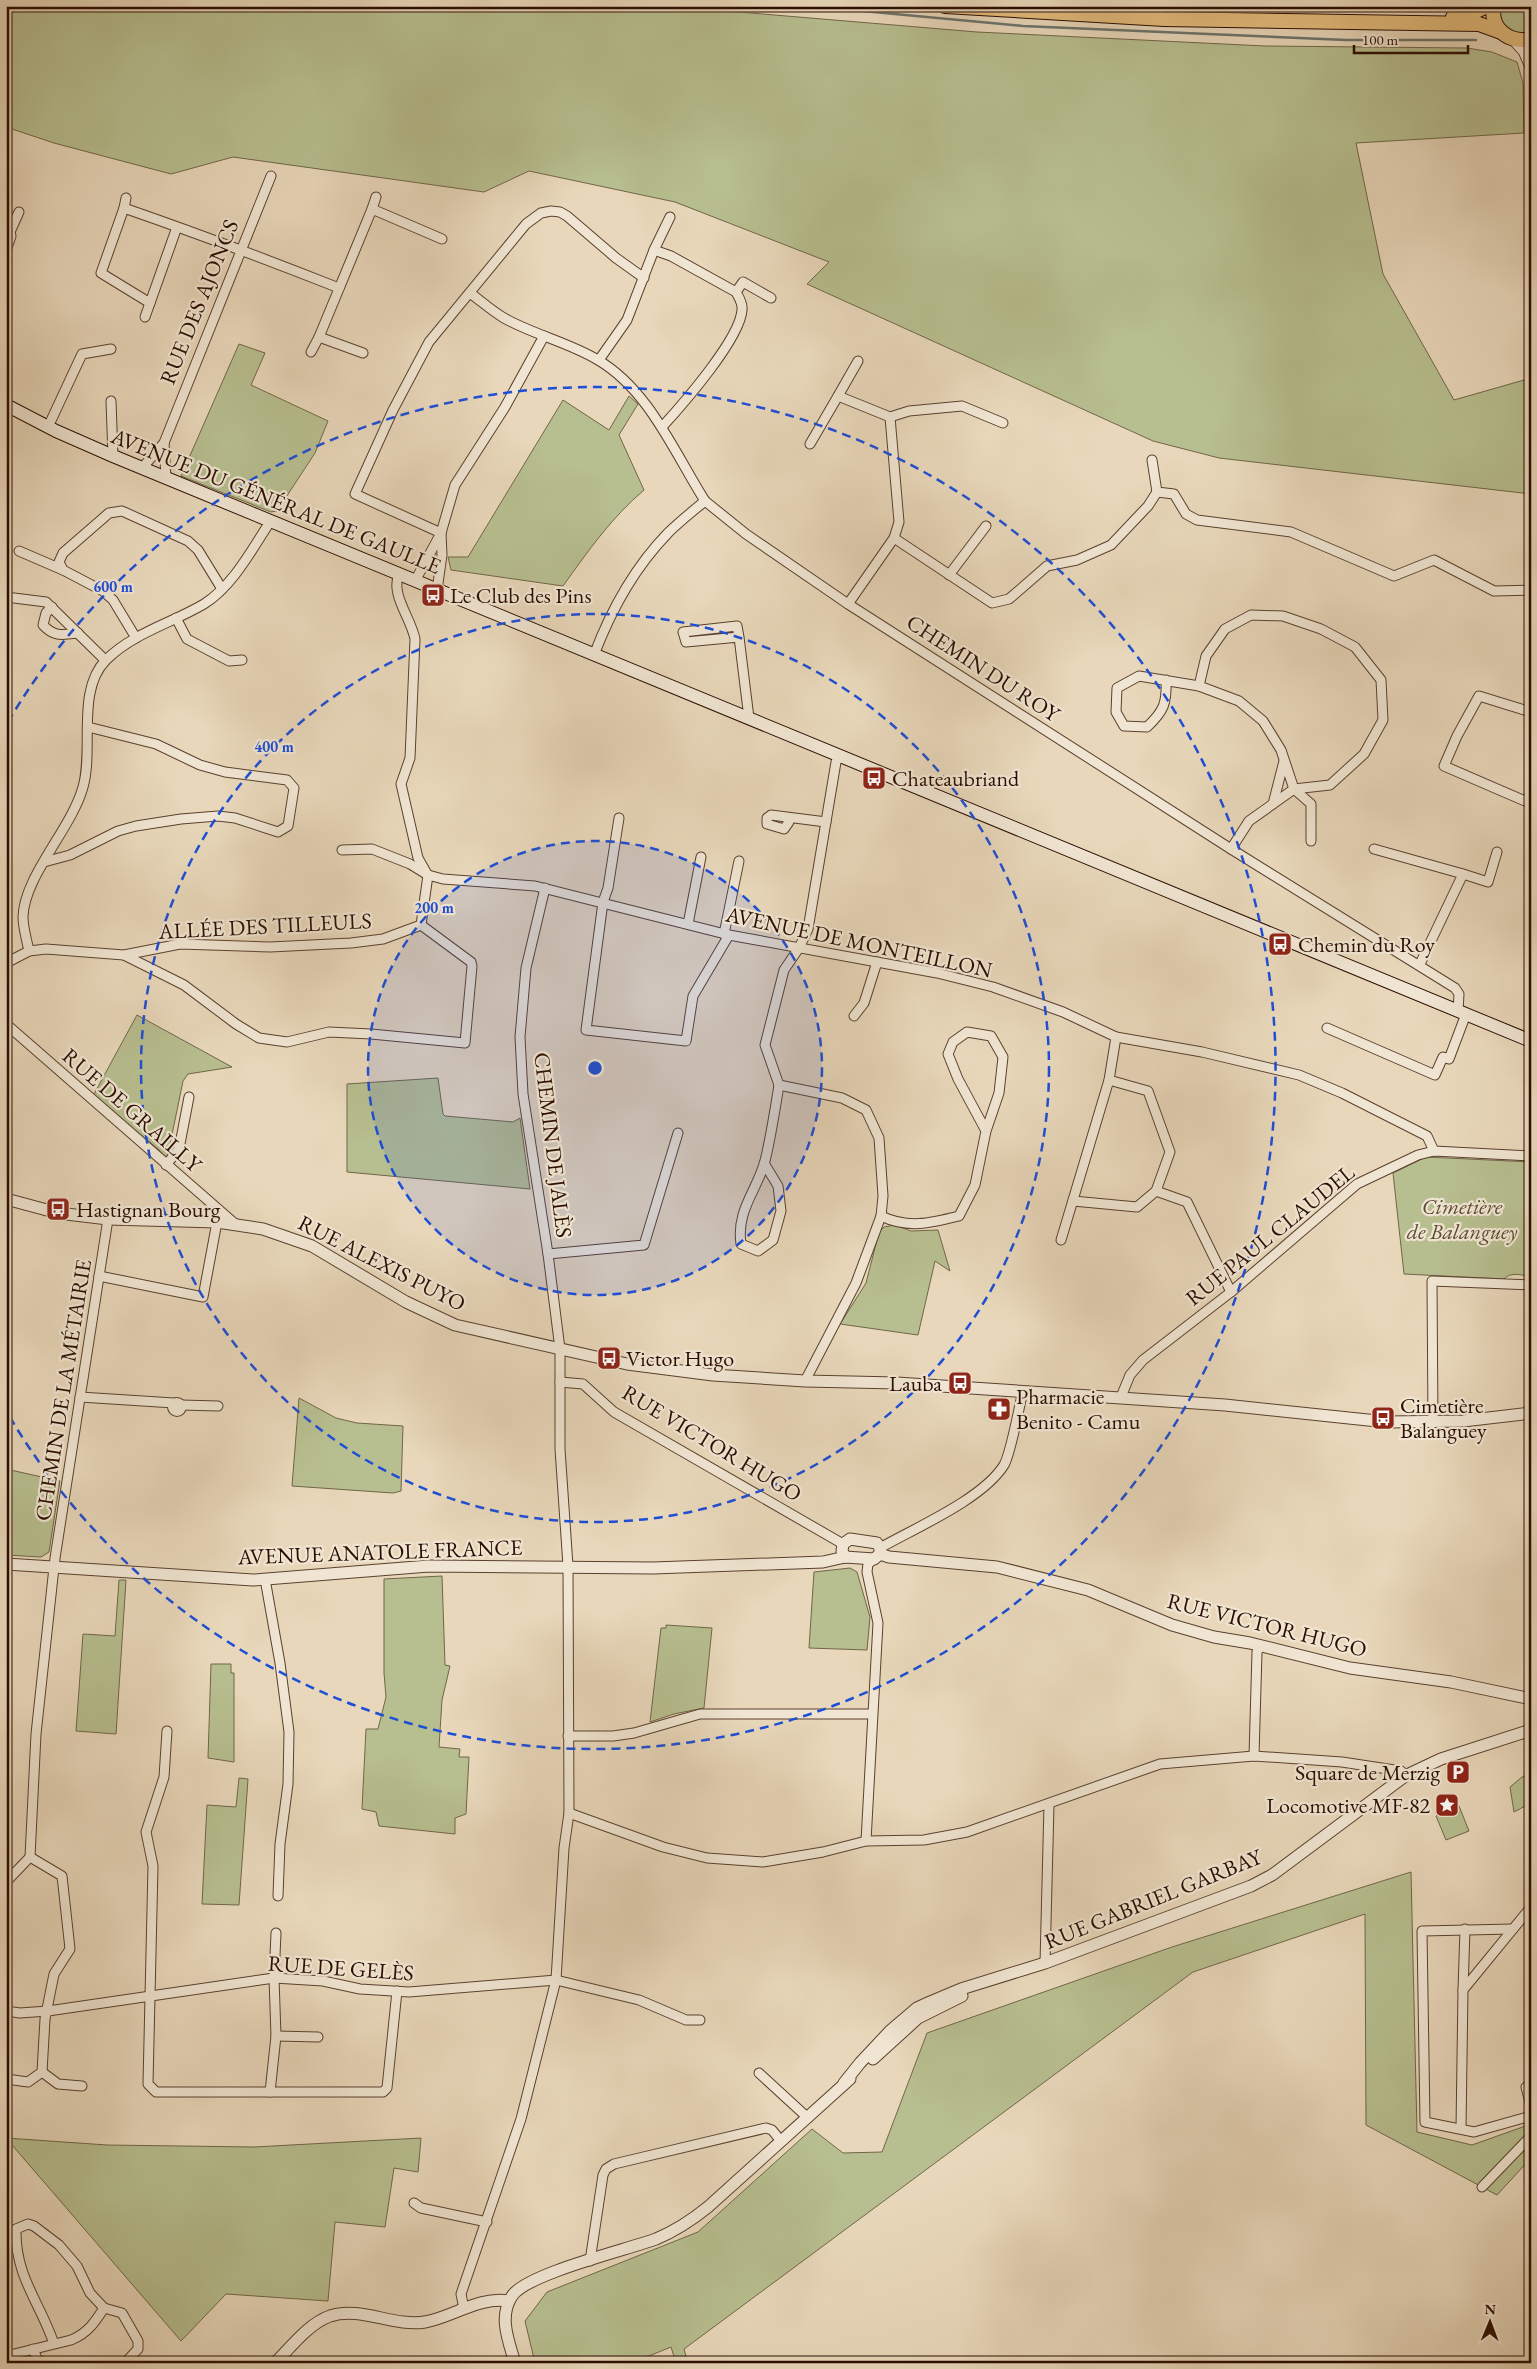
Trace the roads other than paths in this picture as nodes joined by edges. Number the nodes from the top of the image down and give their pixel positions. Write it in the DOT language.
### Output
graph roads {
  1 [pos="945,6"];
  2 [pos="1487,6"];
  3 [pos="1494,6"];
  4 [pos="1415,22"];
  5 [pos="1501,32"];
  6 [pos="1531,38"];
  7 [pos="1514,40"];
  8 [pos="1531,67"];
  9 [pos="270,176"];
  10 [pos="376,197"];
  11 [pos="126,198"];
  12 [pos="124,208"];
  13 [pos="372,209"];
  14 [pos="19,212"];
  15 [pos="670,217"];
  16 [pos="177,227"];
  17 [pos="8,232"];
  18 [pos="442,239"];
  19 [pos="240,249"];
  20 [pos="654,250"];
  21 [pos="6,251"];
  22 [pos="644,278"];
  23 [pos="339,288"];
  24 [pos="736,292"];
  25 [pos="470,293"];
  26 [pos="771,298"];
  27 [pos="150,303"];
  28 [pos="145,317"];
  29 [pos="544,336"];
  30 [pos="318,337"];
  31 [pos="111,349"];
  32 [pos="311,352"];
  33 [pos="363,353"];
  34 [pos="599,360"];
  35 [pos="858,360"];
  36 [pos="838,396"];
  37 [pos="111,401"];
  38 [pos="7,407"];
  39 [pos="890,417"];
  40 [pos="1002,423"];
  41 [pos="48,427"];
  42 [pos="662,427"];
  43 [pos="164,443"];
  44 [pos="810,444"];
  45 [pos="114,456"];
  46 [pos="1152,460"];
  47 [pos="142,468"];
  48 [pos="166,478"];
  49 [pos="1157,492"];
  50 [pos="705,500"];
  51 [pos="270,522"];
  52 [pos="986,526"];
  53 [pos="441,533"];
  54 [pos="894,538"];
  55 [pos="19,551"];
  56 [pos="63,570"];
  57 [pos="399,574"];
  58 [pos="949,575"];
  59 [pos="415,581"];
  60 [pos="222,589"];
  61 [pos="437,590"];
  62 [pos="1531,590"];
  63 [pos="6,597"];
  64 [pos="848,604"];
  65 [pos="52,607"];
  66 [pos="176,618"];
  67 [pos="78,633"];
  68 [pos="739,637"];
  69 [pos="136,638"];
  70 [pos="594,655"];
  71 [pos="105,660"];
  72 [pos="242,660"];
  73 [pos="1166,680"];
  74 [pos="1199,686"];
  75 [pos="1531,712"];
  76 [pos="749,718"];
  77 [pos="88,728"];
  78 [pos="840,756"];
  79 [pos="1284,760"];
  80 [pos="1294,789"];
  81 [pos="1531,795"];
  82 [pos="1272,804"];
  83 [pos="786,817"];
  84 [pos="619,818"];
  85 [pos="826,822"];
  86 [pos="1311,842"];
  87 [pos="1231,849"];
  88 [pos="1374,849"];
  89 [pos="342,850"];
  90 [pos="1497,852"];
  91 [pos="701,857"];
  92 [pos="739,861"];
  93 [pos="44,862"];
  94 [pos="1463,874"];
  95 [pos="428,875"];
  96 [pos="545,888"];
  97 [pos="602,902"];
  98 [pos="688,924"];
  99 [pos="421,925"];
  100 [pos="726,934"];
  101 [pos="800,948"];
  102 [pos="28,951"];
  103 [pos="124,955"];
  104 [pos="6,962"];
  105 [pos="877,962"];
  106 [pos="1420,964"];
  107 [pos="1462,1013"];
  108 [pos="854,1016"];
  109 [pos="6,1024"];
  110 [pos="1327,1028"];
  111 [pos="1116,1038"];
  112 [pos="1531,1041"];
  113 [pos="1109,1080"];
  114 [pos="779,1085"];
  115 [pos="189,1097"];
  116 [pos="986,1131"];
  117 [pos="678,1133"];
  118 [pos="1434,1151"];
  119 [pos="1531,1156"];
  120 [pos="764,1163"];
  121 [pos="166,1165"];
  122 [pos="1156,1191"];
  123 [pos="6,1199"];
  124 [pos="1073,1201"];
  125 [pos="881,1216"];
  126 [pos="108,1219"];
  127 [pos="217,1222"];
  128 [pos="234,1223"];
  129 [pos="1061,1240"];
  130 [pos="548,1254"];
  131 [pos="99,1276"];
  132 [pos="1531,1285"];
  133 [pos="1231,1292"];
  134 [pos="560,1349"];
  135 [pos="805,1381"];
  136 [pos="560,1382"];
  137 [pos="1023,1391"];
  138 [pos="1121,1397"];
  139 [pos="80,1398"];
  140 [pos="218,1406"];
  141 [pos="1531,1413"];
  142 [pos="1432,1423"];
  143 [pos="843,1544"];
  144 [pos="878,1554"];
  145 [pos="845,1557"];
  146 [pos="6,1564"];
  147 [pos="568,1566"];
  148 [pos="55,1567"];
  149 [pos="265,1579"];
  150 [pos="1260,1646"];
  151 [pos="1531,1699"];
  152 [pos="872,1714"];
  153 [pos="1531,1730"];
  154 [pos="167,1731"];
  155 [pos="568,1736"];
  156 [pos="1254,1756"];
  157 [pos="1405,1776"];
  158 [pos="1049,1805"];
  159 [pos="569,1813"];
  160 [pos="866,1841"];
  161 [pos="30,1857"];
  162 [pos="6,1882"];
  163 [pos="278,1896"];
  164 [pos="1531,1907"];
  165 [pos="1512,1929"];
  166 [pos="1465,1930"];
  167 [pos="276,1933"];
  168 [pos="1045,1963"];
  169 [pos="274,1978"];
  170 [pos="556,1980"];
  171 [pos="1464,1990"];
  172 [pos="397,1991"];
  173 [pos="150,1996"];
  174 [pos="6,2011"];
  175 [pos="48,2011"];
  176 [pos="700,2020"];
  177 [pos="276,2036"];
  178 [pos="318,2037"];
  179 [pos="42,2072"];
  180 [pos="759,2072"];
  181 [pos="6,2079"];
  182 [pos="82,2086"];
  183 [pos="1526,2087"];
  184 [pos="270,2092"];
  185 [pos="1531,2106"];
  186 [pos="1531,2116"];
  187 [pos="808,2118"];
  188 [pos="1460,2128"];
  189 [pos="1531,2136"];
  190 [pos="781,2141"];
  191 [pos="1482,2187"];
  192 [pos="414,2203"];
  193 [pos="487,2222"];
  194 [pos="11,2247"];
  195 [pos="590,2261"];
  196 [pos="509,2301"];
  197 [pos="104,2308"];
  198 [pos="464,2309"];
  199 [pos="54,2344"];
  200 [pos="33,2349"];
  201 [pos="6,2356"];
  202 [pos="39,2363"];
  203 [pos="125,2363"];
  204 [pos="274,2363"];
  205 [pos="515,2363"];
  1 -- 4 [label="main road"];
  2 -- 4 [label="main road"];
  3 -- 5 [label="main road"];
  4 -- 5 [label="main road"];
  5 -- 7 [label="main road"];
  6 -- 7 [label="main road"];
  7 -- 8 [label="street"];
  9 -- 19 [label="street, RUE DES AJONCS"];
  10 -- 13 [label="street"];
  11 -- 12 [label="street"];
  12 -- 16 [label="street"];
  12 -- 27 [label="street"];
  13 -- 18 [label="street"];
  13 -- 23 [label="street"];
  14 -- 17 [label="street"];
  15 -- 20 [label="street"];
  16 -- 19 [label="street"];
  16 -- 27 [label="street"];
  17 -- 21 [label="street"];
  19 -- 23 [label="street"];
  19 -- 43 [label="street, RUE DES AJONCS"];
  20 -- 22 [label="street"];
  20 -- 24 [label="street"];
  22 -- 25 [label="street"];
  22 -- 34 [label="street"];
  23 -- 30 [label="street"];
  24 -- 26 [label="street"];
  24 -- 42 [label="street"];
  25 -- 29 [label="street, CHEMIN DU ROY"];
  25 -- 53 [label="street"];
  27 -- 28 [label="street"];
  29 -- 34 [label="street, CHEMIN DU ROY"];
  29 -- 53 [label="street"];
  30 -- 32 [label="street"];
  30 -- 33 [label="street"];
  31 -- 41 [label="street"];
  34 -- 42 [label="street, CHEMIN DU ROY"];
  35 -- 36 [label="street"];
  36 -- 39 [label="street"];
  36 -- 44 [label="street"];
  37 -- 45 [label="street"];
  38 -- 41 [label="main road, AVENUE DU GÉNÉRAL DE GAULLE"];
  39 -- 40 [label="street"];
  39 -- 54 [label="street"];
  41 -- 45 [label="main road, AVENUE DU GÉNÉRAL DE GAULLE"];
  42 -- 50 [label="street, CHEMIN DU ROY"];
  43 -- 47 [label="street, RUE DES AJONCS"];
  43 -- 48 [label="street, RUE DES AJONCS"];
  45 -- 47 [label="main road, AVENUE DU GÉNÉRAL DE GAULLE"];
  46 -- 49 [label="street"];
  47 -- 48 [label="main road, AVENUE DU GÉNÉRAL DE GAULLE"];
  48 -- 51 [label="main road, AVENUE DU GÉNÉRAL DE GAULLE"];
  49 -- 58 [label="street"];
  49 -- 62 [label="street"];
  50 -- 64 [label="street, CHEMIN DU ROY"];
  50 -- 70 [label="street"];
  51 -- 57 [label="main road, AVENUE DU GÉNÉRAL DE GAULLE"];
  51 -- 60 [label="street"];
  52 -- 58 [label="street"];
  53 -- 59 [label="street"];
  53 -- 61 [label="street"];
  54 -- 58 [label="street"];
  54 -- 64 [label="street"];
  55 -- 56 [label="street"];
  56 -- 60 [label="street"];
  56 -- 69 [label="street"];
  57 -- 59 [label="main road, AVENUE DU GÉNÉRAL DE GAULLE"];
  57 -- 95 [label="street"];
  59 -- 61 [label="main road, AVENUE DU GÉNÉRAL DE GAULLE"];
  60 -- 66 [label="street"];
  61 -- 70 [label="main road, AVENUE DU GÉNÉRAL DE GAULLE"];
  63 -- 65 [label="street"];
  64 -- 87 [label="street, CHEMIN DU ROY"];
  65 -- 67 [label="street"];
  65 -- 67 [label="street"];
  66 -- 69 [label="street"];
  66 -- 72 [label="street"];
  67 -- 71 [label="street"];
  68 -- 68 [label="street"];
  68 -- 76 [label="street"];
  69 -- 71 [label="street"];
  70 -- 76 [label="main road, AVENUE DU GÉNÉRAL DE GAULLE"];
  71 -- 77 [label="street"];
  73 -- 73 [label="street"];
  73 -- 74 [label="street"];
  74 -- 79 [label="street"];
  74 -- 80 [label="street"];
  75 -- 81 [label="street"];
  76 -- 78 [label="main road, AVENUE DU GÉNÉRAL DE GAULLE"];
  77 -- 93 [label="street"];
  77 -- 93 [label="street"];
  78 -- 85 [label="street"];
  78 -- 107 [label="main road, AVENUE DU GÉNÉRAL DE GAULLE"];
  79 -- 80 [label="street"];
  79 -- 82 [label="street"];
  80 -- 82 [label="street"];
  80 -- 86 [label="street"];
  82 -- 87 [label="street"];
  83 -- 85 [label="street"];
  84 -- 97 [label="street"];
  85 -- 101 [label="street"];
  87 -- 106 [label="street, CHEMIN DU ROY"];
  88 -- 94 [label="street"];
  89 -- 95 [label="street, AVENUE DE MONTEILLON"];
  90 -- 94 [label="street"];
  91 -- 98 [label="street"];
  92 -- 100 [label="street"];
  93 -- 102 [label="street"];
  94 -- 106 [label="street"];
  95 -- 96 [label="street, AVENUE DE MONTEILLON"];
  95 -- 99 [label="street"];
  96 -- 97 [label="street, AVENUE DE MONTEILLON"];
  96 -- 130 [label="street, CHEMIN DE JALÈS"];
  97 -- 98 [label="street, AVENUE DE MONTEILLON"];
  97 -- 100 [label="street"];
  98 -- 100 [label="street, AVENUE DE MONTEILLON"];
  99 -- 103 [label="street, ALLÉE DES TILLEULS"];
  99 -- 103 [label="street"];
  100 -- 101 [label="street, AVENUE DE MONTEILLON"];
  101 -- 105 [label="street, AVENUE DE MONTEILLON"];
  101 -- 114 [label="street"];
  102 -- 103 [label="street, ALLÉE DES TILLEULS"];
  102 -- 104 [label="street"];
  105 -- 108 [label="street"];
  105 -- 111 [label="street, AVENUE DE MONTEILLON"];
  106 -- 107 [label="street, CHEMIN DU ROY"];
  107 -- 110 [label="street"];
  107 -- 112 [label="main road, AVENUE DU GÉNÉRAL DE GAULLE"];
  109 -- 121 [label="street, RUE DE GRAILLY"];
  111 -- 113 [label="street"];
  111 -- 118 [label="street, AVENUE DE MONTEILLON"];
  113 -- 122 [label="street"];
  113 -- 124 [label="street"];
  114 -- 120 [label="street"];
  114 -- 125 [label="street"];
  115 -- 121 [label="street"];
  116 -- 116 [label="street"];
  116 -- 125 [label="street"];
  117 -- 130 [label="street"];
  118 -- 119 [label="street, RUE PAUL CLAUDEL"];
  118 -- 133 [label="street, RUE PAUL CLAUDEL"];
  120 -- 120 [label="street"];
  121 -- 128 [label="street, RUE DE GRAILLY"];
  122 -- 124 [label="street"];
  122 -- 133 [label="street"];
  123 -- 126 [label="street, RUE ALEXIS PUYO"];
  124 -- 129 [label="street"];
  125 -- 135 [label="street"];
  126 -- 127 [label="street, RUE ALEXIS PUYO"];
  126 -- 131 [label="street, CHEMIN DE LA MÉTAIRIE"];
  127 -- 128 [label="street, RUE ALEXIS PUYO"];
  127 -- 131 [label="street"];
  128 -- 134 [label="street, RUE ALEXIS PUYO"];
  130 -- 134 [label="street, CHEMIN DE JALÈS"];
  131 -- 139 [label="street, CHEMIN DE LA MÉTAIRIE"];
  132 -- 142 [label="street"];
  133 -- 138 [label="street, RUE PAUL CLAUDEL"];
  134 -- 135 [label="street, RUE ALEXIS PUYO"];
  134 -- 136 [label="street, CHEMIN DE JALÈS"];
  135 -- 137 [label="street, RUE ALEXIS PUYO"];
  136 -- 143 [label="street, RUE VICTOR HUGO"];
  136 -- 147 [label="street, CHEMIN DE JALÈS"];
  137 -- 138 [label="street, RUE ALEXIS PUYO"];
  137 -- 144 [label="street"];
  138 -- 142 [label="street, RUE ALEXIS PUYO"];
  139 -- 140 [label="street"];
  139 -- 148 [label="street, CHEMIN DE LA MÉTAIRIE"];
  141 -- 142 [label="street, RUE ALEXIS PUYO"];
  143 -- 144 [label="street"];
  143 -- 145 [label="street"];
  144 -- 145 [label="street, AVENUE ANATOLE FRANCE"];
  144 -- 150 [label="street, RUE VICTOR HUGO"];
  144 -- 152 [label="street"];
  145 -- 147 [label="street, AVENUE ANATOLE FRANCE"];
  146 -- 148 [label="street, AVENUE ANATOLE FRANCE"];
  147 -- 149 [label="street, AVENUE ANATOLE FRANCE"];
  147 -- 155 [label="street, CHEMIN DE JALÈS"];
  148 -- 149 [label="street, AVENUE ANATOLE FRANCE"];
  148 -- 161 [label="street, CHEMIN DE LA MÉTAIRIE"];
  149 -- 163 [label="street"];
  150 -- 151 [label="street, RUE VICTOR HUGO"];
  150 -- 156 [label="street"];
  152 -- 155 [label="street"];
  152 -- 160 [label="street"];
  153 -- 157 [label="street, RUE GABRIEL GARBAY"];
  154 -- 173 [label="street"];
  155 -- 159 [label="street, CHEMIN DE JALÈS"];
  156 -- 157 [label="street"];
  156 -- 158 [label="street"];
  157 -- 168 [label="street, RUE GABRIEL GARBAY"];
  158 -- 160 [label="street"];
  158 -- 168 [label="street"];
  159 -- 160 [label="street"];
  159 -- 170 [label="street, CHEMIN DE JALÈS"];
  161 -- 162 [label="street"];
  161 -- 175 [label="street"];
  164 -- 165 [label="street"];
  165 -- 166 [label="street"];
  165 -- 171 [label="street"];
  166 -- 171 [label="street"];
  166 -- 188 [label="street"];
  167 -- 169 [label="street"];
  168 -- 187 [label="street, RUE GABRIEL GARBAY"];
  169 -- 172 [label="street, RUE DE GELÈS"];
  169 -- 173 [label="street, RUE DE GELÈS"];
  169 -- 177 [label="street"];
  170 -- 172 [label="street, RUE DE GELÈS"];
  170 -- 176 [label="street, RUE DE GELÈS"];
  170 -- 193 [label="street, CHEMIN DE JALÈS"];
  171 -- 188 [label="street"];
  172 -- 184 [label="street"];
  173 -- 175 [label="street, RUE DE GELÈS"];
  173 -- 184 [label="street"];
  174 -- 175 [label="street, RUE DE GELÈS"];
  175 -- 179 [label="street"];
  177 -- 178 [label="street"];
  177 -- 184 [label="street"];
  179 -- 181 [label="street"];
  179 -- 182 [label="street"];
  180 -- 187 [label="street"];
  183 -- 185 [label="street"];
  186 -- 188 [label="street"];
  187 -- 190 [label="street, RUE GABRIEL GARBAY"];
  189 -- 191 [label="street"];
  190 -- 195 [label="street, RUE GABRIEL GARBAY"];
  190 -- 195 [label="street"];
  192 -- 193 [label="street"];
  193 -- 198 [label="street, CHEMIN DE JALÈS"];
  194 -- 197 [label="street"];
  194 -- 199 [label="street"];
  195 -- 196 [label="street, RUE GABRIEL GARBAY"];
  196 -- 198 [label="street"];
  196 -- 205 [label="street"];
  197 -- 199 [label="street"];
  197 -- 203 [label="street"];
  198 -- 204 [label="street"];
  199 -- 200 [label="street"];
  200 -- 201 [label="street"];
  200 -- 202 [label="street"];
}
